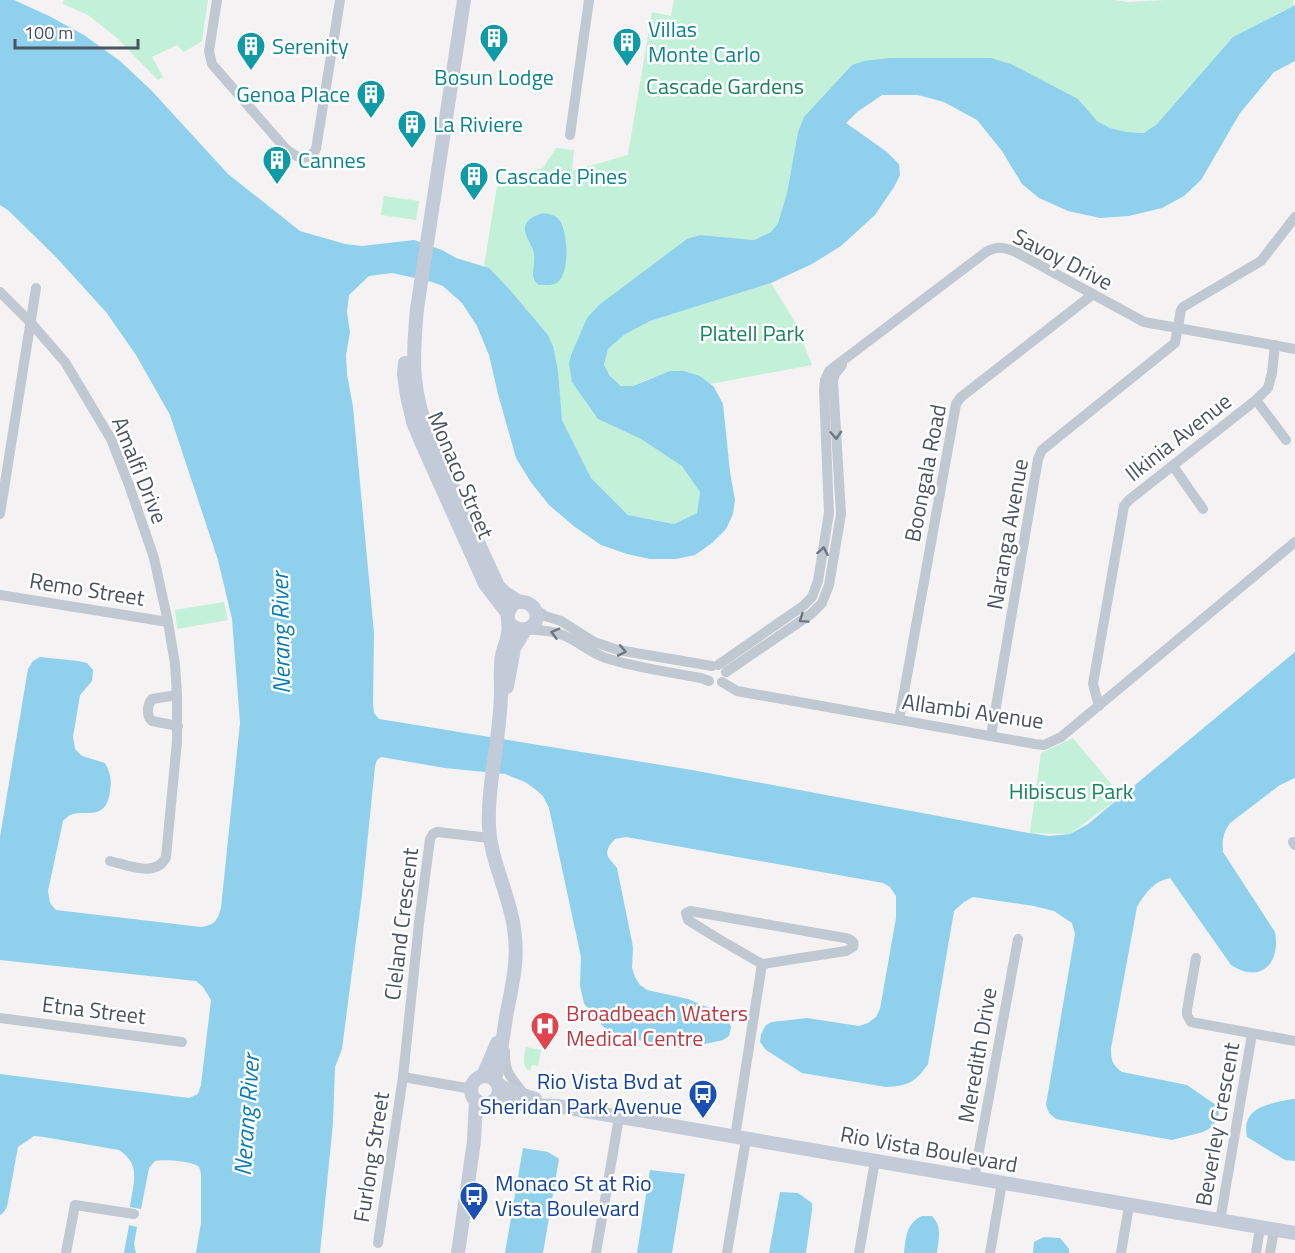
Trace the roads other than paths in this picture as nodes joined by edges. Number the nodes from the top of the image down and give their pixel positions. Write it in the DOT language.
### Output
graph roads {
  1 [pos="216,0"];
  2 [pos="340,0"];
  3 [pos="464,0"];
  4 [pos="589,0"];
  5 [pos="570,135"];
  6 [pos="1295,217"];
  7 [pos="36,288"];
  8 [pos="0,292"];
  9 [pos="1092,295"];
  10 [pos="31,323"];
  11 [pos="1178,329"];
  12 [pos="1275,345"];
  13 [pos="1295,349"];
  14 [pos="1256,400"];
  15 [pos="1286,440"];
  16 [pos="0,446"];
  17 [pos="10,456"];
  18 [pos="1173,466"];
  19 [pos="1203,508"];
  20 [pos="0,514"];
  21 [pos="1295,542"];
  22 [pos="484,568"];
  23 [pos="0,595"];
  24 [pos="519,602"];
  25 [pos="533,607"];
  26 [pos="508,618"];
  27 [pos="168,622"];
  28 [pos="527,629"];
  29 [pos="719,671"];
  30 [pos="177,695"];
  31 [pos="1099,706"];
  32 [pos="501,710"];
  33 [pos="899,720"];
  34 [pos="178,726"];
  35 [pos="991,736"];
  36 [pos="489,812"];
  37 [pos="474,835"];
  38 [pos="490,838"];
  39 [pos="110,861"];
  40 [pos="724,917"];
  41 [pos="816,933"];
  42 [pos="717,938"];
  43 [pos="1018,939"];
  44 [pos="815,955"];
  45 [pos="1196,958"];
  46 [pos="762,964"];
  47 [pos="0,1018"];
  48 [pos="506,1018"];
  49 [pos="1252,1034"];
  50 [pos="1295,1041"];
  51 [pos="182,1042"];
  52 [pos="503,1045"];
  53 [pos="404,1077"];
  54 [pos="492,1080"];
  55 [pos="525,1095"];
  56 [pos="482,1098"];
  57 [pos="557,1106"];
  58 [pos="619,1117"];
  59 [pos="741,1138"];
  60 [pos="874,1161"];
  61 [pos="974,1178"];
  62 [pos="1002,1183"];
  63 [pos="1129,1206"];
  64 [pos="134,1214"];
  65 [pos="1220,1221"];
  66 [pos="1267,1229"];
  67 [pos="1295,1233"];
  68 [pos="378,1243"];
  69 [pos="66,1253"];
  70 [pos="458,1253"];
  71 [pos="596,1253"];
  72 [pos="727,1253"];
  73 [pos="859,1253"];
  74 [pos="990,1253"];
  75 [pos="1121,1253"];
  76 [pos="1256,1253"];
  77 [pos="1270,1253"];
  1 -- 2 [label="street"];
  3 -- 22 [label="street, Monaco Street"];
  4 -- 5 [label="street"];
  6 -- 11 [label="street, Naranga Avenue"];
  7 -- 10 [label="street"];
  8 -- 10 [label="street, Amalfi Drive"];
  9 -- 11 [label="street, Savoy Drive"];
  9 -- 29 [label="street, Savoy Drive"];
  9 -- 33 [label="street, Boongala Road"];
  10 -- 17 [label="street"];
  10 -- 27 [label="street, Amalfi Drive"];
  11 -- 12 [label="street, Savoy Drive"];
  11 -- 35 [label="street, Naranga Avenue"];
  12 -- 13 [label="street, Savoy Drive"];
  12 -- 14 [label="street, Ilkinia Avenue"];
  14 -- 15 [label="street"];
  14 -- 18 [label="street, Ilkinia Avenue"];
  16 -- 17 [label="street"];
  17 -- 20 [label="street"];
  18 -- 19 [label="street"];
  18 -- 31 [label="street, Ilkinia Avenue"];
  21 -- 31 [label="street, Allambi Avenue"];
  22 -- 24 [label="street, Monaco Street"];
  22 -- 26 [label="street, Monaco Street"];
  23 -- 27 [label="street, Remo Street"];
  24 -- 25 [label="street"];
  24 -- 26 [label="street"];
  25 -- 28 [label="street"];
  25 -- 29 [label="street, one-way"];
  26 -- 28 [label="street"];
  26 -- 32 [label="street"];
  27 -- 30 [label="street, Amalfi Drive"];
  29 -- 28 [label="street, one-way"];
  28 -- 32 [label="street"];
  29 -- 33 [label="street, Allambi Avenue"];
  30 -- 34 [label="street, Amalfi Drive"];
  30 -- 34 [label="street"];
  31 -- 35 [label="street, Allambi Avenue"];
  32 -- 36 [label="street"];
  33 -- 35 [label="street, Allambi Avenue"];
  34 -- 39 [label="street, Amalfi Drive"];
  36 -- 37 [label="street"];
  36 -- 38 [label="street"];
  37 -- 38 [label="street, Cleland Crescent"];
  37 -- 53 [label="street, Cleland Crescent"];
  38 -- 48 [label="street"];
  40 -- 41 [label="street"];
  40 -- 42 [label="street"];
  40 -- 42 [label="street"];
  41 -- 44 [label="street"];
  41 -- 44 [label="street"];
  42 -- 46 [label="street"];
  43 -- 61 [label="street, Meredith Drive"];
  44 -- 46 [label="street"];
  45 -- 49 [label="street, Beverley Crescent"];
  46 -- 59 [label="street"];
  47 -- 51 [label="street, Etna Street"];
  48 -- 52 [label="street"];
  48 -- 54 [label="street"];
  49 -- 50 [label="street, Beverley Crescent"];
  49 -- 65 [label="street, Beverley Crescent"];
  52 -- 54 [label="street"];
  52 -- 55 [label="street"];
  53 -- 56 [label="street, Rio Vista Boulevard"];
  53 -- 68 [label="street, Furlong Street"];
  54 -- 55 [label="street, Rio Vista Boulevard"];
  54 -- 56 [label="street"];
  54 -- 56 [label="street"];
  55 -- 57 [label="street, Rio Vista Boulevard"];
  56 -- 57 [label="street, Rio Vista Boulevard"];
  56 -- 70 [label="street"];
  57 -- 58 [label="street, Rio Vista Boulevard"];
  58 -- 59 [label="street, Rio Vista Boulevard"];
  58 -- 71 [label="street"];
  59 -- 60 [label="street, Rio Vista Boulevard"];
  59 -- 72 [label="street"];
  60 -- 61 [label="street, Rio Vista Boulevard"];
  60 -- 73 [label="street"];
  61 -- 62 [label="street, Rio Vista Boulevard"];
  62 -- 63 [label="street, Rio Vista Boulevard"];
  62 -- 74 [label="street"];
  63 -- 65 [label="street, Rio Vista Boulevard"];
  63 -- 75 [label="street"];
  64 -- 69 [label="street"];
  65 -- 66 [label="street, Rio Vista Boulevard"];
  66 -- 67 [label="street, Rio Vista Boulevard"];
  66 -- 76 [label="street"];
  66 -- 77 [label="street"];
}
